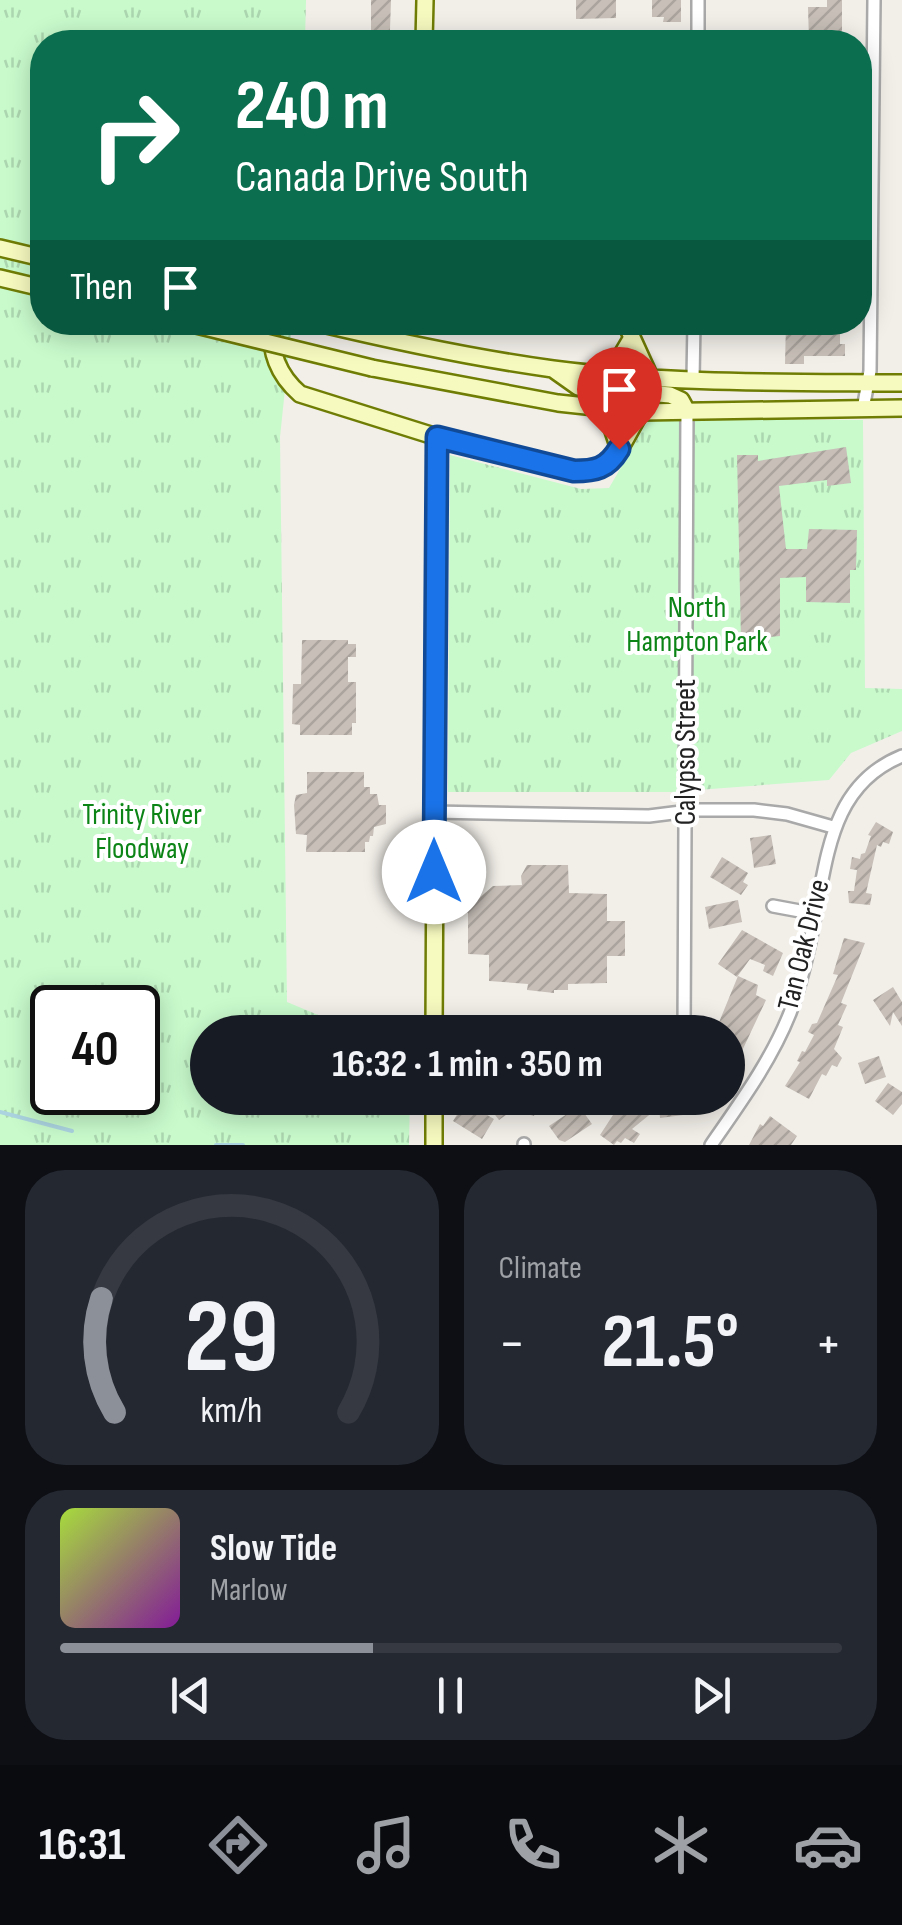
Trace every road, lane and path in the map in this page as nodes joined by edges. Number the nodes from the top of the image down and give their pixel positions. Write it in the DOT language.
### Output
graph roads {
  1 [pos="426,0"];
  2 [pos="698,0"];
  3 [pos="874,0"];
  4 [pos="425,30"];
  5 [pos="698,30"];
  6 [pos="872,128"];
  7 [pos="0,248"];
  8 [pos="30,255"];
  9 [pos="0,278"];
  10 [pos="30,285"];
  11 [pos="237,335"];
  12 [pos="272,335"];
  13 [pos="367,335"];
  14 [pos="630,335"];
  15 [pos="694,335"];
  16 [pos="869,335"];
  17 [pos="631,339"];
  18 [pos="552,368"];
  19 [pos="605,374"];
  20 [pos="650,377"];
  21 [pos="693,379"];
  22 [pos="868,383"];
  23 [pos="902,383"];
  24 [pos="594,406"];
  25 [pos="902,408"];
  26 [pos="864,409"];
  27 [pos="686,410"];
  28 [pos="641,412"];
  29 [pos="437,437"];
  30 [pos="619,449"];
  31 [pos="902,756"];
  32 [pos="434,812"];
  33 [pos="686,812"];
  34 [pos="833,827"];
  35 [pos="773,906"];
  36 [pos="816,914"];
  37 [pos="434,1015"];
  38 [pos="684,1015"];
  39 [pos="434,1115"];
  40 [pos="434,1145"];
  41 [pos="711,1145"];
  1 -- 4 [label="main road"];
  2 -- 5 [label="street"];
  3 -- 6 [label="street"];
  7 -- 8 [label="main road"];
  9 -- 10 [label="main road"];
  11 -- 24 [label="main road, bridge"];
  12 -- 29 [label="main road"];
  13 -- 18 [label="main road"];
  14 -- 17 [label="main road"];
  15 -- 21 [label="street"];
  16 -- 22 [label="street"];
  17 -- 19 [label="main road"];
  17 -- 20 [label="main road"];
  18 -- 19 [label="main road"];
  18 -- 27 [label="main road"];
  19 -- 20 [label="main road"];
  20 -- 21 [label="main road"];
  21 -- 22 [label="main road"];
  22 -- 23 [label="main road"];
  22 -- 26 [label="street"];
  24 -- 28 [label="main road"];
  24 -- 30 [label="main road"];
  25 -- 26 [label="main road"];
  26 -- 27 [label="main road"];
  27 -- 28 [label="main road"];
  27 -- 33 [label="street, Calypso Street"];
  28 -- 30 [label="main road"];
  29 -- 30 [label="main road"];
  29 -- 32 [label="main road"];
  31 -- 34 [label="street, Tan Oak Drive"];
  32 -- 33 [label="street"];
  32 -- 37 [label="main road"];
  33 -- 34 [label="street"];
  33 -- 38 [label="street, Calypso Street"];
  34 -- 36 [label="street, Tan Oak Drive"];
  35 -- 36 [label="street"];
  36 -- 41 [label="street, Tan Oak Drive"];
  39 -- 40 [label="main road"];
}
